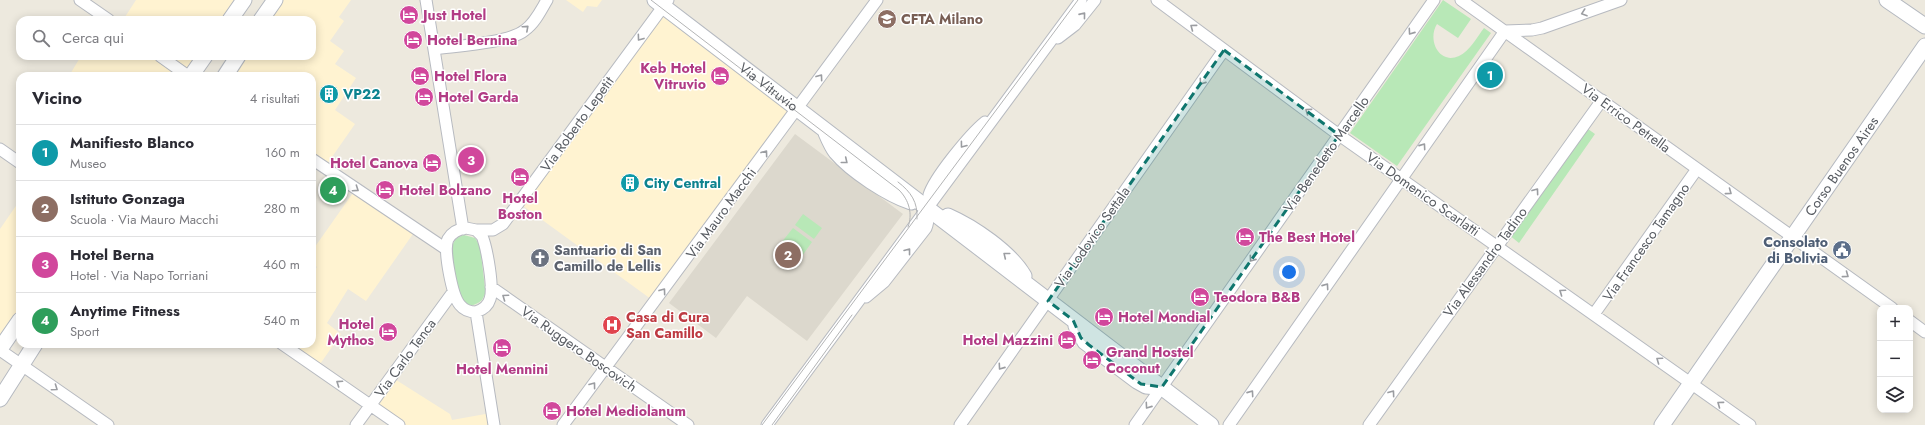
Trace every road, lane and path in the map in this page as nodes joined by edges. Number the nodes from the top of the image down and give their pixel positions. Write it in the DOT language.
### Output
graph roads {
  1 [pos="80,0"];
  2 [pos="244,0"];
  3 [pos="275,0"];
  4 [pos="426,0"];
  5 [pos="548,0"];
  6 [pos="877,0"];
  7 [pos="1081,0"];
  8 [pos="1095,0"];
  9 [pos="1157,0"];
  10 [pos="1434,0"];
  11 [pos="1461,0"];
  12 [pos="1621,0"];
  13 [pos="1888,0"];
  14 [pos="664,2"];
  15 [pos="103,16"];
  16 [pos="233,16"];
  17 [pos="264,16"];
  18 [pos="1925,26"];
  19 [pos="1504,31"];
  20 [pos="1048,46"];
  21 [pos="1925,46"];
  22 [pos="435,49"];
  23 [pos="1224,50"];
  24 [pos="166,60"];
  25 [pos="202,60"];
  26 [pos="235,60"];
  27 [pos="183,72"];
  28 [pos="192,72"];
  29 [pos="228,72"];
  30 [pos="1602,100"];
  31 [pos="797,109"];
  32 [pos="1339,135"];
  33 [pos="0,149"];
  34 [pos="16,160"];
  35 [pos="316,162"];
  36 [pos="1697,169"];
  37 [pos="1401,178"];
  38 [pos="927,208"];
  39 [pos="463,229"];
  40 [pos="476,230"];
  41 [pos="1792,237"];
  42 [pos="1497,246"];
  43 [pos="446,249"];
  44 [pos="491,287"];
  45 [pos="453,292"];
  46 [pos="1048,301"];
  47 [pos="1888,305"];
  48 [pos="476,312"];
  49 [pos="1594,314"];
  50 [pos="1913,323"];
  51 [pos="16,326"];
  52 [pos="1925,332"];
  53 [pos="33,348"];
  54 [pos="288,348"];
  55 [pos="0,349"];
  56 [pos="23,366"];
  57 [pos="606,368"];
  58 [pos="1691,383"];
  59 [pos="1162,387"];
  60 [pos="0,399"];
  61 [pos="371,405"];
  62 [pos="108,425"];
  63 [pos="356,425"];
  64 [pos="399,425"];
  65 [pos="494,425"];
  66 [pos="563,425"];
  67 [pos="688,425"];
  68 [pos="767,425"];
  69 [pos="960,425"];
  70 [pos="1135,425"];
  71 [pos="1211,425"];
  72 [pos="1229,425"];
  73 [pos="1369,425"];
  74 [pos="1662,425"];
  75 [pos="1750,425"];
  1 -- 15 [label="street"];
  2 -- 16 [label="street"];
  3 -- 17 [label="street"];
  4 -- 22 [label="street"];
  22 -- 5 [label="street, one-way"];
  31 -- 6 [label="street, Via Mauro Macchi, one-way"];
  7 -- 20 [label="street"];
  20 -- 8 [label="street, one-way"];
  23 -- 9 [label="street, Via Domenico Scarlatti, one-way"];
  10 -- 32 [label="street, Via Benedetto Marcello, one-way"];
  11 -- 19 [label="street, Via Errico Petrella"];
  12 -- 19 [label="street, one-way"];
  13 -- 18 [label="street"];
  14 -- 31 [label="street, Via Vitruvio"];
  14 -- 40 [label="street, Via Roberto Lepetit, one-way"];
  19 -- 30 [label="street, Via Errico Petrella"];
  37 -- 19 [label="street, one-way"];
  20 -- 38 [label="street"];
  21 -- 41 [label="street, Corso Buenos Aires"];
  22 -- 39 [label="street"];
  32 -- 23 [label="street, Via Domenico Scarlatti, one-way"];
  23 -- 46 [label="street, Via Lodovico Settala, one-way"];
  24 -- 27 [label="street"];
  25 -- 28 [label="street"];
  26 -- 29 [label="street"];
  30 -- 36 [label="street, Via Errico Petrella"];
  42 -- 30 [label="street, Via Alessandro Tadino, one-way"];
  31 -- 38 [label="street, Via Vitruvio"];
  57 -- 31 [label="street, Via Mauro Macchi, one-way"];
  32 -- 37 [label="street, Via Domenico Scarlatti"];
  32 -- 59 [label="street, Via Benedetto Marcello, one-way"];
  33 -- 34 [label="street"];
  35 -- 43 [label="street, one-way"];
  36 -- 41 [label="street, Via Errico Petrella, one-way"];
  36 -- 49 [label="street, Via Francesco Tamagno"];
  37 -- 42 [label="street, Via Domenico Scarlatti"];
  72 -- 37 [label="street, one-way"];
  38 -- 46 [label="street, Via Vitruvio"];
  38 -- 68 [label="street"];
  39 -- 40 [label="street, Via Roberto Lepetit"];
  39 -- 43 [label="street"];
  40 -- 44 [label="street"];
  41 -- 47 [label="street, Via Errico Petrella, one-way"];
  41 -- 58 [label="street, Corso Buenos Aires"];
  49 -- 42 [label="street, Via Domenico Scarlatti, one-way"];
  73 -- 42 [label="street, Via Alessandro Tadino, one-way"];
  43 -- 45 [label="street"];
  44 -- 48 [label="street"];
  57 -- 44 [label="street, Via Ruggero Boscovich, one-way"];
  45 -- 48 [label="street"];
  45 -- 61 [label="street, Via Carlo Tenca"];
  46 -- 59 [label="street, Via Vitruvio"];
  46 -- 69 [label="street, Via Lodovico Settala, one-way"];
  48 -- 65 [label="street"];
  58 -- 49 [label="street, Via Domenico Scarlatti, one-way"];
  50 -- 52 [label="street"];
  51 -- 55 [label="street"];
  53 -- 56 [label="street"];
  61 -- 54 [label="street, one-way"];
  55 -- 56 [label="street"];
  56 -- 60 [label="street"];
  56 -- 62 [label="street, one-way"];
  66 -- 57 [label="street, Via Mauro Macchi, one-way"];
  57 -- 67 [label="street, Via Ruggero Boscovich"];
  58 -- 74 [label="street, Corso Buenos Aires"];
  75 -- 58 [label="street, Via Domenico Scarlatti, one-way"];
  59 -- 70 [label="street, Via Benedetto Marcello, one-way"];
  59 -- 71 [label="street, Via Vitruvio"];
  61 -- 63 [label="street, Via Carlo Tenca"];
  61 -- 64 [label="street"];
}
